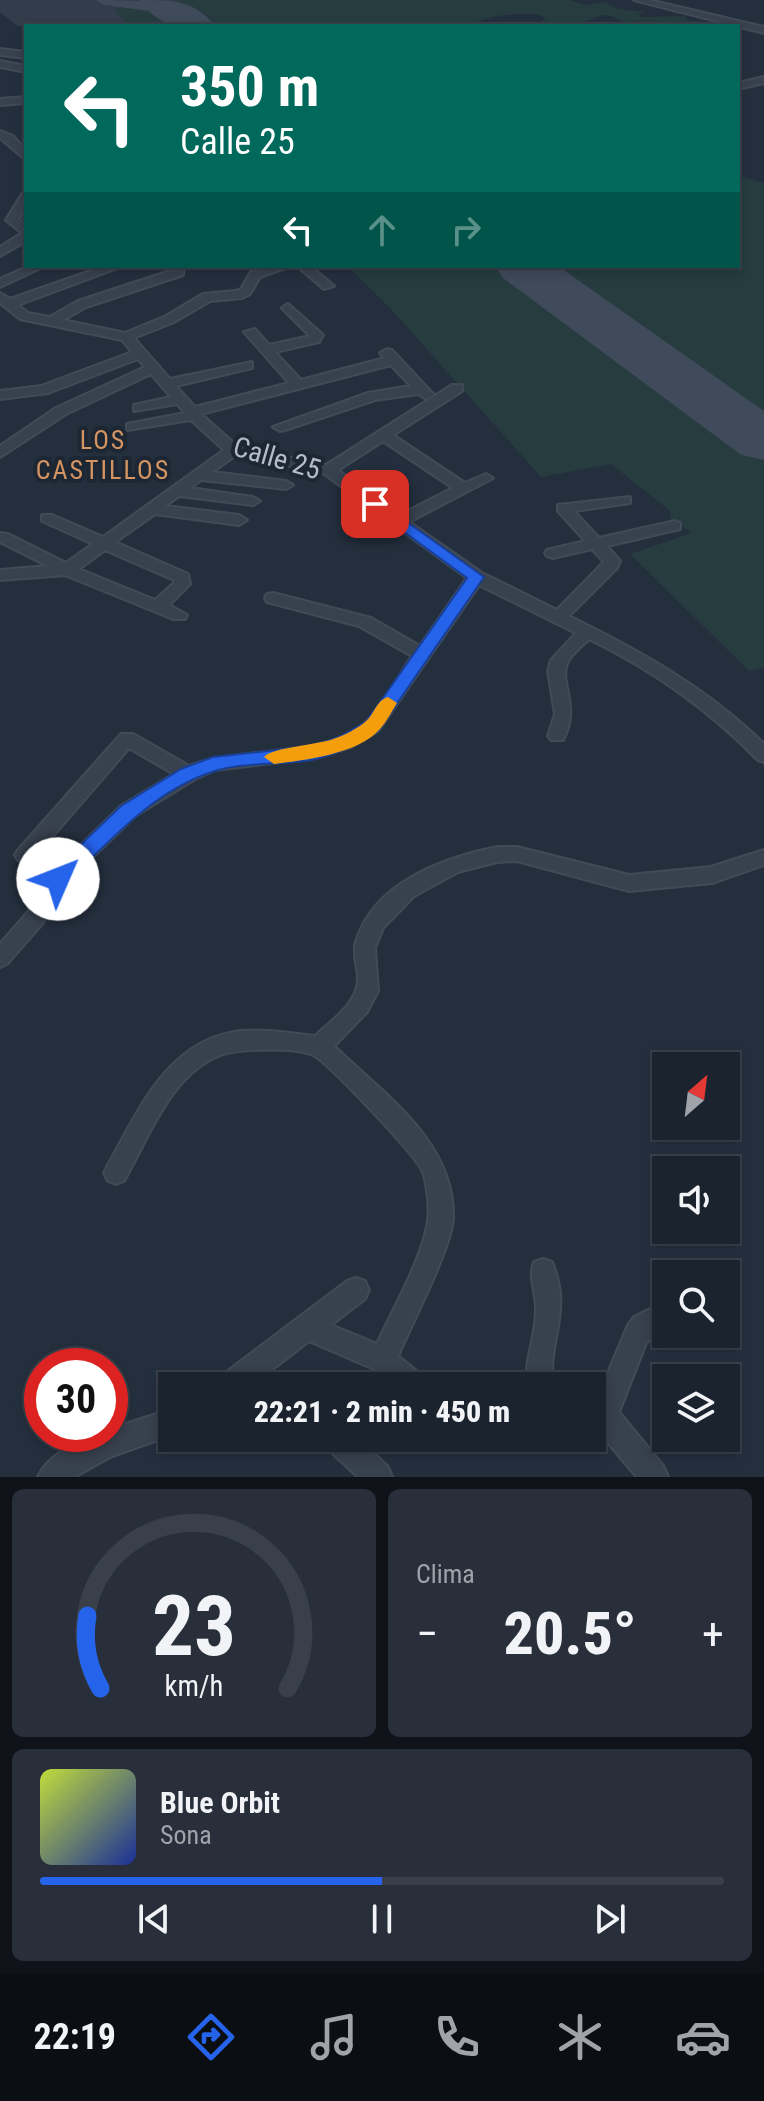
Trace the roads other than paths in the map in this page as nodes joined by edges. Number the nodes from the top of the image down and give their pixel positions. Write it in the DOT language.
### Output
graph roads {
  1 [pos="638,0"];
  2 [pos="739,24"];
  3 [pos="740,24"];
  4 [pos="764,30"];
  5 [pos="0,52"];
  6 [pos="24,55"];
  7 [pos="0,64"];
  8 [pos="24,69"];
  9 [pos="764,80"];
  10 [pos="740,86"];
  11 [pos="24,100"];
  12 [pos="0,102"];
  13 [pos="24,134"];
  14 [pos="3,137"];
  15 [pos="18,153"];
  16 [pos="24,201"];
  17 [pos="24,232"];
  18 [pos="24,235"];
  19 [pos="0,252"];
  20 [pos="34,268"];
  21 [pos="111,268"];
  22 [pos="178,268"];
  23 [pos="278,268"];
  24 [pos="306,268"];
  25 [pos="0,283"];
  26 [pos="328,286"];
  27 [pos="44,292"];
  28 [pos="4,301"];
  29 [pos="288,308"];
  30 [pos="70,310"];
  31 [pos="49,323"];
  32 [pos="250,332"];
  33 [pos="126,337"];
  34 [pos="266,350"];
  35 [pos="141,353"];
  36 [pos="247,365"];
  37 [pos="153,368"];
  38 [pos="168,384"];
  39 [pos="298,385"];
  40 [pos="457,388"];
  41 [pos="422,389"];
  42 [pos="0,395"];
  43 [pos="180,399"];
  44 [pos="435,403"];
  45 [pos="139,408"];
  46 [pos="193,414"];
  47 [pos="132,427"];
  48 [pos="280,427"];
  49 [pos="385,436"];
  50 [pos="233,450"];
  51 [pos="0,453"];
  52 [pos="328,470"];
  53 [pos="199,475"];
  54 [pos="486,478"];
  55 [pos="286,485"];
  56 [pos="464,489"];
  57 [pos="177,491"];
  58 [pos="625,500"];
  59 [pos="253,501"];
  60 [pos="152,509"];
  61 [pos="47,518"];
  62 [pos="239,520"];
  63 [pos="399,521"];
  64 [pos="675,526"];
  65 [pos="3,537"];
  66 [pos="594,541"];
  67 [pos="103,545"];
  68 [pos="553,553"];
  69 [pos="67,570"];
  70 [pos="0,575"];
  71 [pos="476,577"];
  72 [pos="273,598"];
  73 [pos="158,606"];
  74 [pos="179,615"];
  75 [pos="559,617"];
  76 [pos="587,631"];
  77 [pos="421,654"];
  78 [pos="557,736"];
  79 [pos="764,755"];
  80 [pos="188,774"];
  81 [pos="25,855"];
  82 [pos="764,857"];
  83 [pos="7,936"];
  84 [pos="0,958"];
  85 [pos="319,1046"];
  86 [pos="116,1173"];
  87 [pos="543,1271"];
  88 [pos="356,1290"];
  89 [pos="652,1321"];
  90 [pos="306,1327"];
  91 [pos="383,1360"];
  92 [pos="255,1372"];
  93 [pos="398,1372"];
  94 [pos="537,1372"];
  95 [pos="606,1397"];
  96 [pos="606,1422"];
  97 [pos="158,1427"];
  98 [pos="352,1452"];
  99 [pos="52,1477"];
  100 [pos="378,1477"];
  101 [pos="654,1477"];
  1 -- 2 [label="street"];
  3 -- 4 [label="street"];
  5 -- 6 [label="street"];
  7 -- 8 [label="street"];
  9 -- 10 [label="street"];
  11 -- 12 [label="street"];
  13 -- 14 [label="street"];
  14 -- 15 [label="street"];
  16 -- 17 [label="street"];
  18 -- 19 [label="street"];
  20 -- 25 [label="street"];
  21 -- 27 [label="street"];
  22 -- 30 [label="street"];
  23 -- 33 [label="street"];
  24 -- 26 [label="street"];
  27 -- 28 [label="street"];
  27 -- 30 [label="street"];
  28 -- 31 [label="street"];
  29 -- 34 [label="street"];
  30 -- 31 [label="street"];
  31 -- 33 [label="street"];
  32 -- 34 [label="street"];
  33 -- 35 [label="street, Calle 25"];
  34 -- 39 [label="street"];
  35 -- 37 [label="street, Calle 25"];
  35 -- 42 [label="street"];
  36 -- 38 [label="street"];
  37 -- 38 [label="street, Calle 25"];
  37 -- 51 [label="street"];
  38 -- 43 [label="street, Calle 25"];
  39 -- 41 [label="street"];
  39 -- 46 [label="street"];
  40 -- 44 [label="street"];
  41 -- 44 [label="street"];
  41 -- 48 [label="street"];
  43 -- 45 [label="street"];
  43 -- 46 [label="street, Calle 25"];
  44 -- 49 [label="street"];
  46 -- 47 [label="street"];
  46 -- 50 [label="street, Calle 25"];
  49 -- 52 [label="street"];
  49 -- 56 [label="street"];
  50 -- 52 [label="street, Calle 25"];
  50 -- 53 [label="street"];
  52 -- 63 [label="street, Calle 25"];
  53 -- 55 [label="street"];
  53 -- 57 [label="street"];
  54 -- 56 [label="street"];
  56 -- 63 [label="street"];
  57 -- 59 [label="street"];
  57 -- 60 [label="street"];
  58 -- 66 [label="street"];
  60 -- 62 [label="street"];
  60 -- 67 [label="street"];
  61 -- 67 [label="street"];
  63 -- 71 [label="street, Calle 25"];
  64 -- 66 [label="street"];
  65 -- 69 [label="street"];
  66 -- 68 [label="street"];
  66 -- 75 [label="street"];
  67 -- 69 [label="street"];
  67 -- 73 [label="street"];
  69 -- 70 [label="street"];
  69 -- 73 [label="street"];
  71 -- 75 [label="street, Calle 25"];
  71 -- 77 [label="street"];
  72 -- 77 [label="street"];
  73 -- 74 [label="street"];
  75 -- 76 [label="street, Calle 25"];
  76 -- 78 [label="street"];
  76 -- 79 [label="street, Calle 25"];
  77 -- 80 [label="street"];
  80 -- 81 [label="street"];
  80 -- 83 [label="street"];
  82 -- 85 [label="street"];
  83 -- 84 [label="street"];
  85 -- 86 [label="street"];
  85 -- 91 [label="street"];
  87 -- 94 [label="street"];
  88 -- 90 [label="street"];
  89 -- 95 [label="street"];
  90 -- 91 [label="street"];
  90 -- 92 [label="street"];
  91 -- 93 [label="street"];
  96 -- 101 [label="street"];
  97 -- 99 [label="street"];
  98 -- 100 [label="street"];
}
